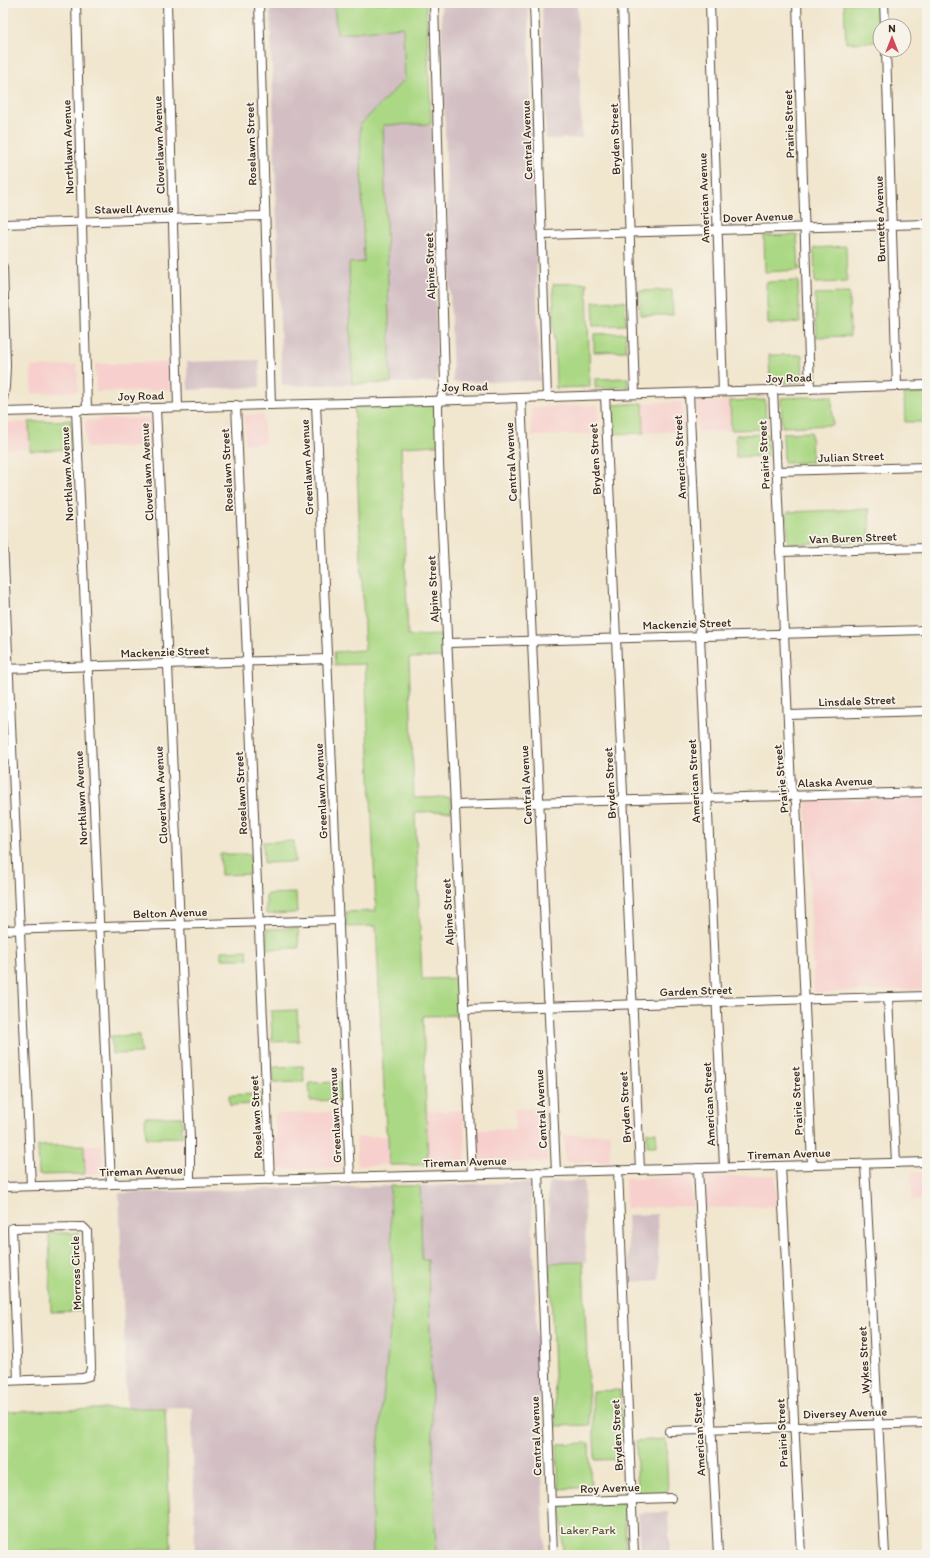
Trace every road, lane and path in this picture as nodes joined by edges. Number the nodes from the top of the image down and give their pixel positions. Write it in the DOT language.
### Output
graph roads {
  1 [pos="76,3"];
  2 [pos="167,3"];
  3 [pos="259,3"];
  4 [pos="434,3"];
  5 [pos="534,3"];
  6 [pos="622,3"];
  7 [pos="710,3"];
  8 [pos="797,3"];
  9 [pos="884,3"];
  10 [pos="885,18"];
  11 [pos="886,58"];
  12 [pos="265,216"];
  13 [pos="174,220"];
  14 [pos="82,222"];
  15 [pos="3,224"];
  16 [pos="927,224"];
  17 [pos="892,225"];
  18 [pos="805,228"];
  19 [pos="717,230"];
  20 [pos="630,232"];
  21 [pos="542,235"];
  22 [pos="3,267"];
  23 [pos="4,318"];
  24 [pos="897,386"];
  25 [pos="927,386"];
  26 [pos="810,389"];
  27 [pos="773,390"];
  28 [pos="689,392"];
  29 [pos="723,392"];
  30 [pos="636,394"];
  31 [pos="604,395"];
  32 [pos="547,397"];
  33 [pos="521,398"];
  34 [pos="3,399"];
  35 [pos="441,400"];
  36 [pos="271,404"];
  37 [pos="316,404"];
  38 [pos="236,406"];
  39 [pos="178,407"];
  40 [pos="156,408"];
  41 [pos="76,410"];
  42 [pos="87,410"];
  43 [pos="3,412"];
  44 [pos="927,467"];
  45 [pos="776,471"];
  46 [pos="3,539"];
  47 [pos="927,548"];
  48 [pos="780,552"];
  49 [pos="927,630"];
  50 [pos="784,634"];
  51 [pos="700,636"];
  52 [pos="616,638"];
  53 [pos="532,640"];
  54 [pos="448,643"];
  55 [pos="327,659"];
  56 [pos="247,661"];
  57 [pos="167,664"];
  58 [pos="88,666"];
  59 [pos="6,669"];
  60 [pos="927,711"];
  61 [pos="788,715"];
  62 [pos="927,792"];
  63 [pos="793,795"];
  64 [pos="707,798"];
  65 [pos="623,800"];
  66 [pos="539,802"];
  67 [pos="455,805"];
  68 [pos="339,920"];
  69 [pos="259,922"];
  70 [pos="179,925"];
  71 [pos="99,927"];
  72 [pos="3,930"];
  73 [pos="21,930"];
  74 [pos="927,996"];
  75 [pos="888,997"];
  76 [pos="804,1000"];
  77 [pos="716,1002"];
  78 [pos="632,1004"];
  79 [pos="549,1007"];
  80 [pos="465,1009"];
  81 [pos="927,1162"];
  82 [pos="896,1163"];
  83 [pos="865,1164"];
  84 [pos="812,1165"];
  85 [pos="781,1166"];
  86 [pos="698,1168"];
  87 [pos="724,1168"];
  88 [pos="618,1170"];
  89 [pos="640,1170"];
  90 [pos="538,1172"];
  91 [pos="556,1172"];
  92 [pos="472,1174"];
  93 [pos="350,1178"];
  94 [pos="270,1180"];
  95 [pos="190,1182"];
  96 [pos="111,1184"];
  97 [pos="31,1186"];
  98 [pos="3,1187"];
  99 [pos="18,1380"];
  100 [pos="3,1381"];
  101 [pos="927,1423"];
  102 [pos="879,1425"];
  103 [pos="794,1427"];
  104 [pos="711,1429"];
  105 [pos="669,1431"];
  106 [pos="671,1498"];
  107 [pos="632,1499"];
  108 [pos="551,1502"];
  109 [pos="553,1555"];
  110 [pos="634,1555"];
  111 [pos="718,1555"];
  112 [pos="801,1555"];
  113 [pos="885,1555"];
  1 -- 14 [label="street, Northlawn Avenue"];
  2 -- 13 [label="street, Cloverlawn Avenue"];
  3 -- 12 [label="street, Roselawn Street"];
  4 -- 35 [label="street, Alpine Street"];
  5 -- 21 [label="street, Central Avenue"];
  6 -- 20 [label="street, Bryden Street"];
  7 -- 19 [label="street, American Avenue"];
  8 -- 18 [label="street, Prairie Street"];
  9 -- 10 [label="street"];
  11 -- 17 [label="street, Burnette Avenue"];
  12 -- 13 [label="street, Stawell Avenue"];
  12 -- 36 [label="street, Roselawn Street"];
  13 -- 14 [label="street, Stawell Avenue"];
  13 -- 39 [label="street, Cloverlawn Avenue"];
  14 -- 15 [label="street, Stawell Avenue"];
  14 -- 42 [label="street, Northlawn Avenue"];
  16 -- 17 [label="street, Dover Avenue"];
  17 -- 18 [label="street, Dover Avenue"];
  17 -- 24 [label="street, Burnette Avenue"];
  18 -- 19 [label="street, Dover Avenue"];
  18 -- 26 [label="street, Prairie Street"];
  19 -- 20 [label="street, Dover Avenue"];
  19 -- 29 [label="street, American Avenue"];
  20 -- 21 [label="street, Dover Avenue"];
  20 -- 30 [label="street, Bryden Street"];
  21 -- 32 [label="street, Central Avenue"];
  22 -- 23 [label="street"];
  23 -- 34 [label="street"];
  24 -- 25 [label="street, Joy Road"];
  24 -- 26 [label="street, Joy Road"];
  26 -- 27 [label="street, Joy Road"];
  27 -- 29 [label="street, Joy Road"];
  27 -- 45 [label="street, Prairie Street"];
  28 -- 29 [label="street, Joy Road"];
  28 -- 30 [label="street, Joy Road"];
  28 -- 51 [label="street, American Street"];
  30 -- 31 [label="street, Joy Road"];
  31 -- 32 [label="street, Joy Road"];
  31 -- 52 [label="street, Bryden Street"];
  32 -- 33 [label="street, Joy Road"];
  33 -- 35 [label="street, Joy Road"];
  33 -- 53 [label="street, Central Avenue"];
  35 -- 37 [label="street, Joy Road"];
  35 -- 54 [label="street, Alpine Street"];
  36 -- 37 [label="street, Joy Road"];
  36 -- 38 [label="street, Joy Road"];
  37 -- 55 [label="street, Greenlawn Avenue"];
  38 -- 39 [label="street, Joy Road"];
  38 -- 56 [label="street, Roselawn Street"];
  39 -- 40 [label="street, Joy Road"];
  40 -- 42 [label="street, Joy Road"];
  40 -- 57 [label="street, Cloverlawn Avenue"];
  41 -- 42 [label="street, Joy Road"];
  41 -- 43 [label="street, Joy Road"];
  41 -- 58 [label="street, Northlawn Avenue"];
  44 -- 45 [label="street, Julian Street"];
  45 -- 48 [label="street, Prairie Street"];
  46 -- 59 [label="street"];
  47 -- 48 [label="street, Van Buren Street"];
  48 -- 50 [label="street, Prairie Street"];
  49 -- 50 [label="street, Mackenzie Street"];
  50 -- 51 [label="street, Mackenzie Street"];
  50 -- 61 [label="street, Prairie Street"];
  51 -- 52 [label="street, Mackenzie Street"];
  51 -- 64 [label="street, American Street"];
  52 -- 53 [label="street, Mackenzie Street"];
  52 -- 65 [label="street, Bryden Street"];
  53 -- 54 [label="street, Mackenzie Street"];
  53 -- 66 [label="street, Central Avenue"];
  54 -- 67 [label="street, Alpine Street"];
  55 -- 56 [label="street, Mackenzie Street"];
  55 -- 68 [label="street, Greenlawn Avenue"];
  56 -- 57 [label="street, Mackenzie Street"];
  56 -- 69 [label="street, Roselawn Street"];
  57 -- 58 [label="street, Mackenzie Street"];
  57 -- 70 [label="street, Cloverlawn Avenue"];
  58 -- 59 [label="street, Mackenzie Street"];
  58 -- 71 [label="street, Northlawn Avenue"];
  59 -- 73 [label="street"];
  60 -- 61 [label="street, Linsdale Street"];
  61 -- 63 [label="street, Prairie Street"];
  62 -- 63 [label="street, Alaska Avenue"];
  63 -- 64 [label="street, Alaska Avenue"];
  63 -- 76 [label="street, Prairie Street"];
  64 -- 65 [label="street, Alaska Avenue"];
  64 -- 77 [label="street, American Street"];
  65 -- 66 [label="street, Alaska Avenue"];
  65 -- 78 [label="street, Bryden Street"];
  66 -- 67 [label="street, Alaska Avenue"];
  66 -- 79 [label="street, Central Avenue"];
  67 -- 80 [label="street, Alpine Street"];
  68 -- 69 [label="street, Belton Avenue"];
  68 -- 93 [label="street, Greenlawn Avenue"];
  69 -- 70 [label="street, Belton Avenue"];
  69 -- 94 [label="street, Roselawn Street"];
  70 -- 71 [label="street, Belton Avenue"];
  70 -- 95 [label="street, Cloverlawn Avenue"];
  71 -- 73 [label="street, Belton Avenue"];
  71 -- 96 [label="street, Northlawn Avenue"];
  72 -- 73 [label="street, Belton Avenue"];
  73 -- 97 [label="street"];
  74 -- 75 [label="street, Garden Street"];
  75 -- 76 [label="street, Garden Street"];
  75 -- 82 [label="street"];
  76 -- 77 [label="street, Garden Street"];
  76 -- 84 [label="street, Prairie Street"];
  77 -- 78 [label="street, Garden Street"];
  77 -- 87 [label="street, American Street"];
  78 -- 79 [label="street, Garden Street"];
  78 -- 89 [label="street, Bryden Street"];
  79 -- 80 [label="street, Garden Street"];
  79 -- 91 [label="street, Central Avenue"];
  80 -- 92 [label="street, Alpine Street"];
  81 -- 82 [label="street, Tireman Avenue"];
  82 -- 83 [label="street, Tireman Avenue"];
  83 -- 84 [label="street, Tireman Avenue"];
  83 -- 102 [label="street, Wykes Street"];
  84 -- 85 [label="street, Tireman Avenue"];
  85 -- 87 [label="street, Tireman Avenue"];
  85 -- 103 [label="street, Prairie Street"];
  86 -- 87 [label="street, Tireman Avenue"];
  86 -- 89 [label="street, Tireman Avenue"];
  86 -- 104 [label="street, American Street"];
  88 -- 89 [label="street, Tireman Avenue"];
  88 -- 91 [label="street, Tireman Avenue"];
  88 -- 107 [label="street, Bryden Street"];
  90 -- 91 [label="street, Tireman Avenue"];
  90 -- 92 [label="street, Tireman Avenue"];
  90 -- 108 [label="street, Central Avenue"];
  92 -- 93 [label="street, Tireman Avenue"];
  93 -- 94 [label="street, Tireman Avenue"];
  94 -- 95 [label="street, Tireman Avenue"];
  95 -- 96 [label="street, Tireman Avenue"];
  96 -- 97 [label="street, Tireman Avenue"];
  97 -- 98 [label="street, Tireman Avenue"];
  99 -- 99 [label="street, Morross Circle"];
  99 -- 100 [label="street, Morross Circle"];
  101 -- 102 [label="street, Diversey Avenue"];
  102 -- 103 [label="street, Diversey Avenue"];
  102 -- 113 [label="street, Wykes Street"];
  103 -- 104 [label="street, Diversey Avenue"];
  103 -- 112 [label="street, Prairie Street"];
  104 -- 105 [label="street, Diversey Avenue"];
  104 -- 111 [label="street, American Street"];
  106 -- 107 [label="street, Roy Avenue"];
  107 -- 108 [label="street, Roy Avenue"];
  107 -- 110 [label="street, Bryden Street"];
  108 -- 109 [label="street, Central Avenue"];
}
